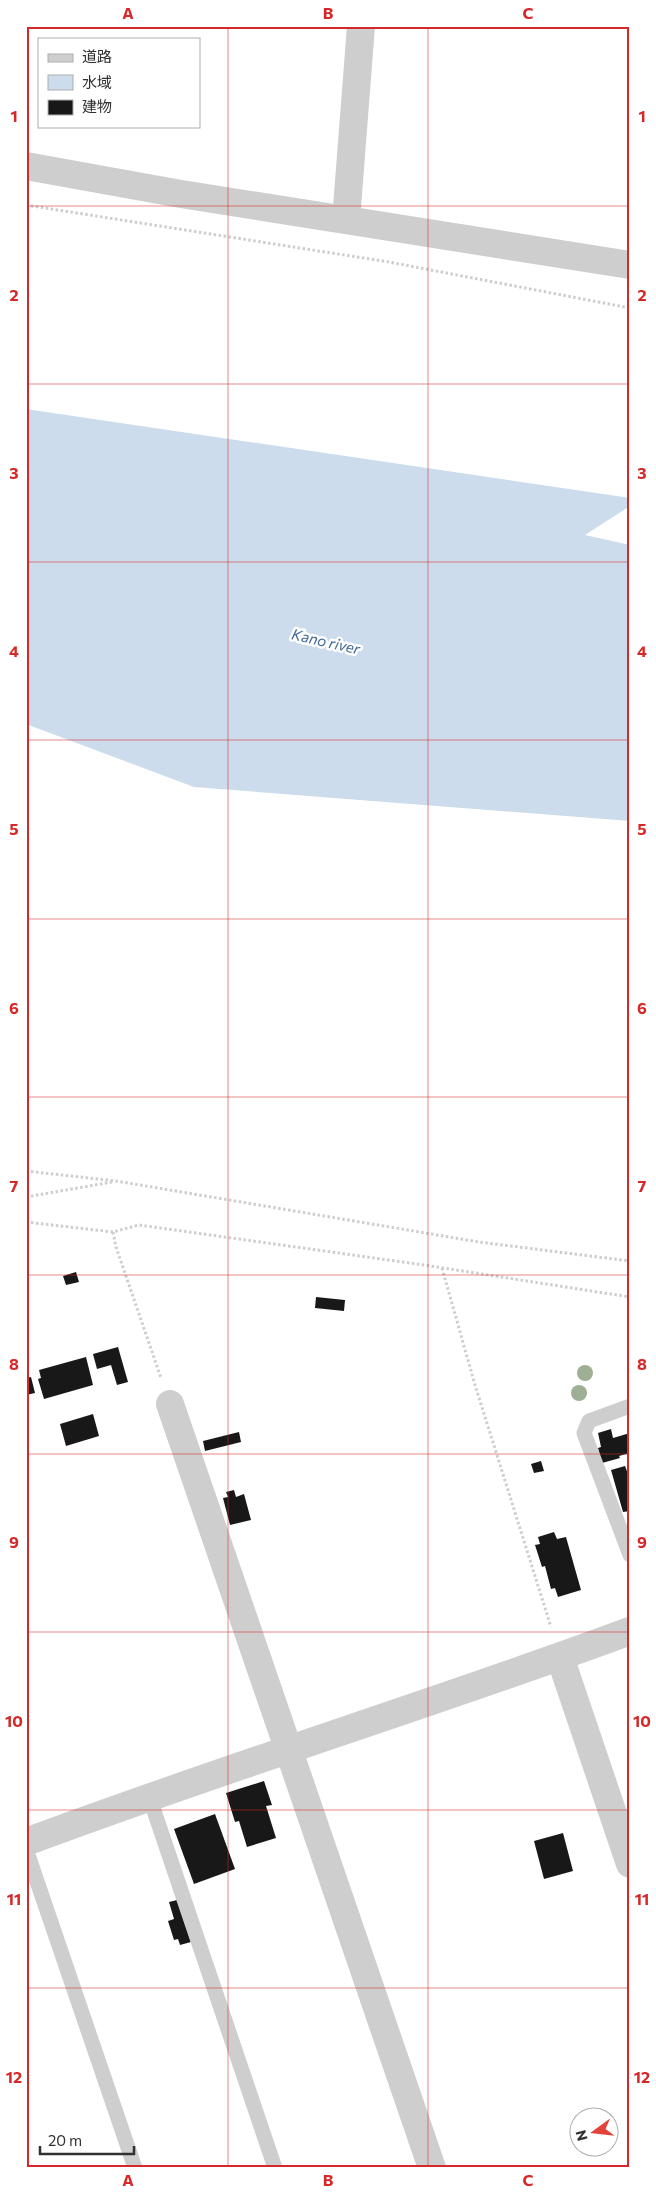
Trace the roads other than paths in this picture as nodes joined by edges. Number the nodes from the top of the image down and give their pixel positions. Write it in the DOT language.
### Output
graph roads {
  1 [pos="361,26"];
  2 [pos="26,166"];
  3 [pos="346,220"];
  4 [pos="630,265"];
  5 [pos="170,1404"];
  6 [pos="630,1406"];
  7 [pos="630,1555"];
  8 [pos="630,1631"];
  9 [pos="560,1657"];
  10 [pos="288,1750"];
  11 [pos="149,1796"];
  12 [pos="26,1842"];
  13 [pos="26,1849"];
  14 [pos="630,1864"];
  15 [pos="135,2168"];
  16 [pos="275,2168"];
  17 [pos="432,2168"];
  1 -- 3 [label="street"];
  2 -- 3 [label="street"];
  3 -- 4 [label="street"];
  5 -- 10 [label="street"];
  6 -- 7 [label="lane"];
  8 -- 9 [label="street"];
  9 -- 10 [label="street"];
  9 -- 14 [label="street"];
  10 -- 11 [label="street"];
  10 -- 17 [label="street"];
  11 -- 12 [label="street"];
  11 -- 16 [label="lane"];
  13 -- 15 [label="lane"];
}
